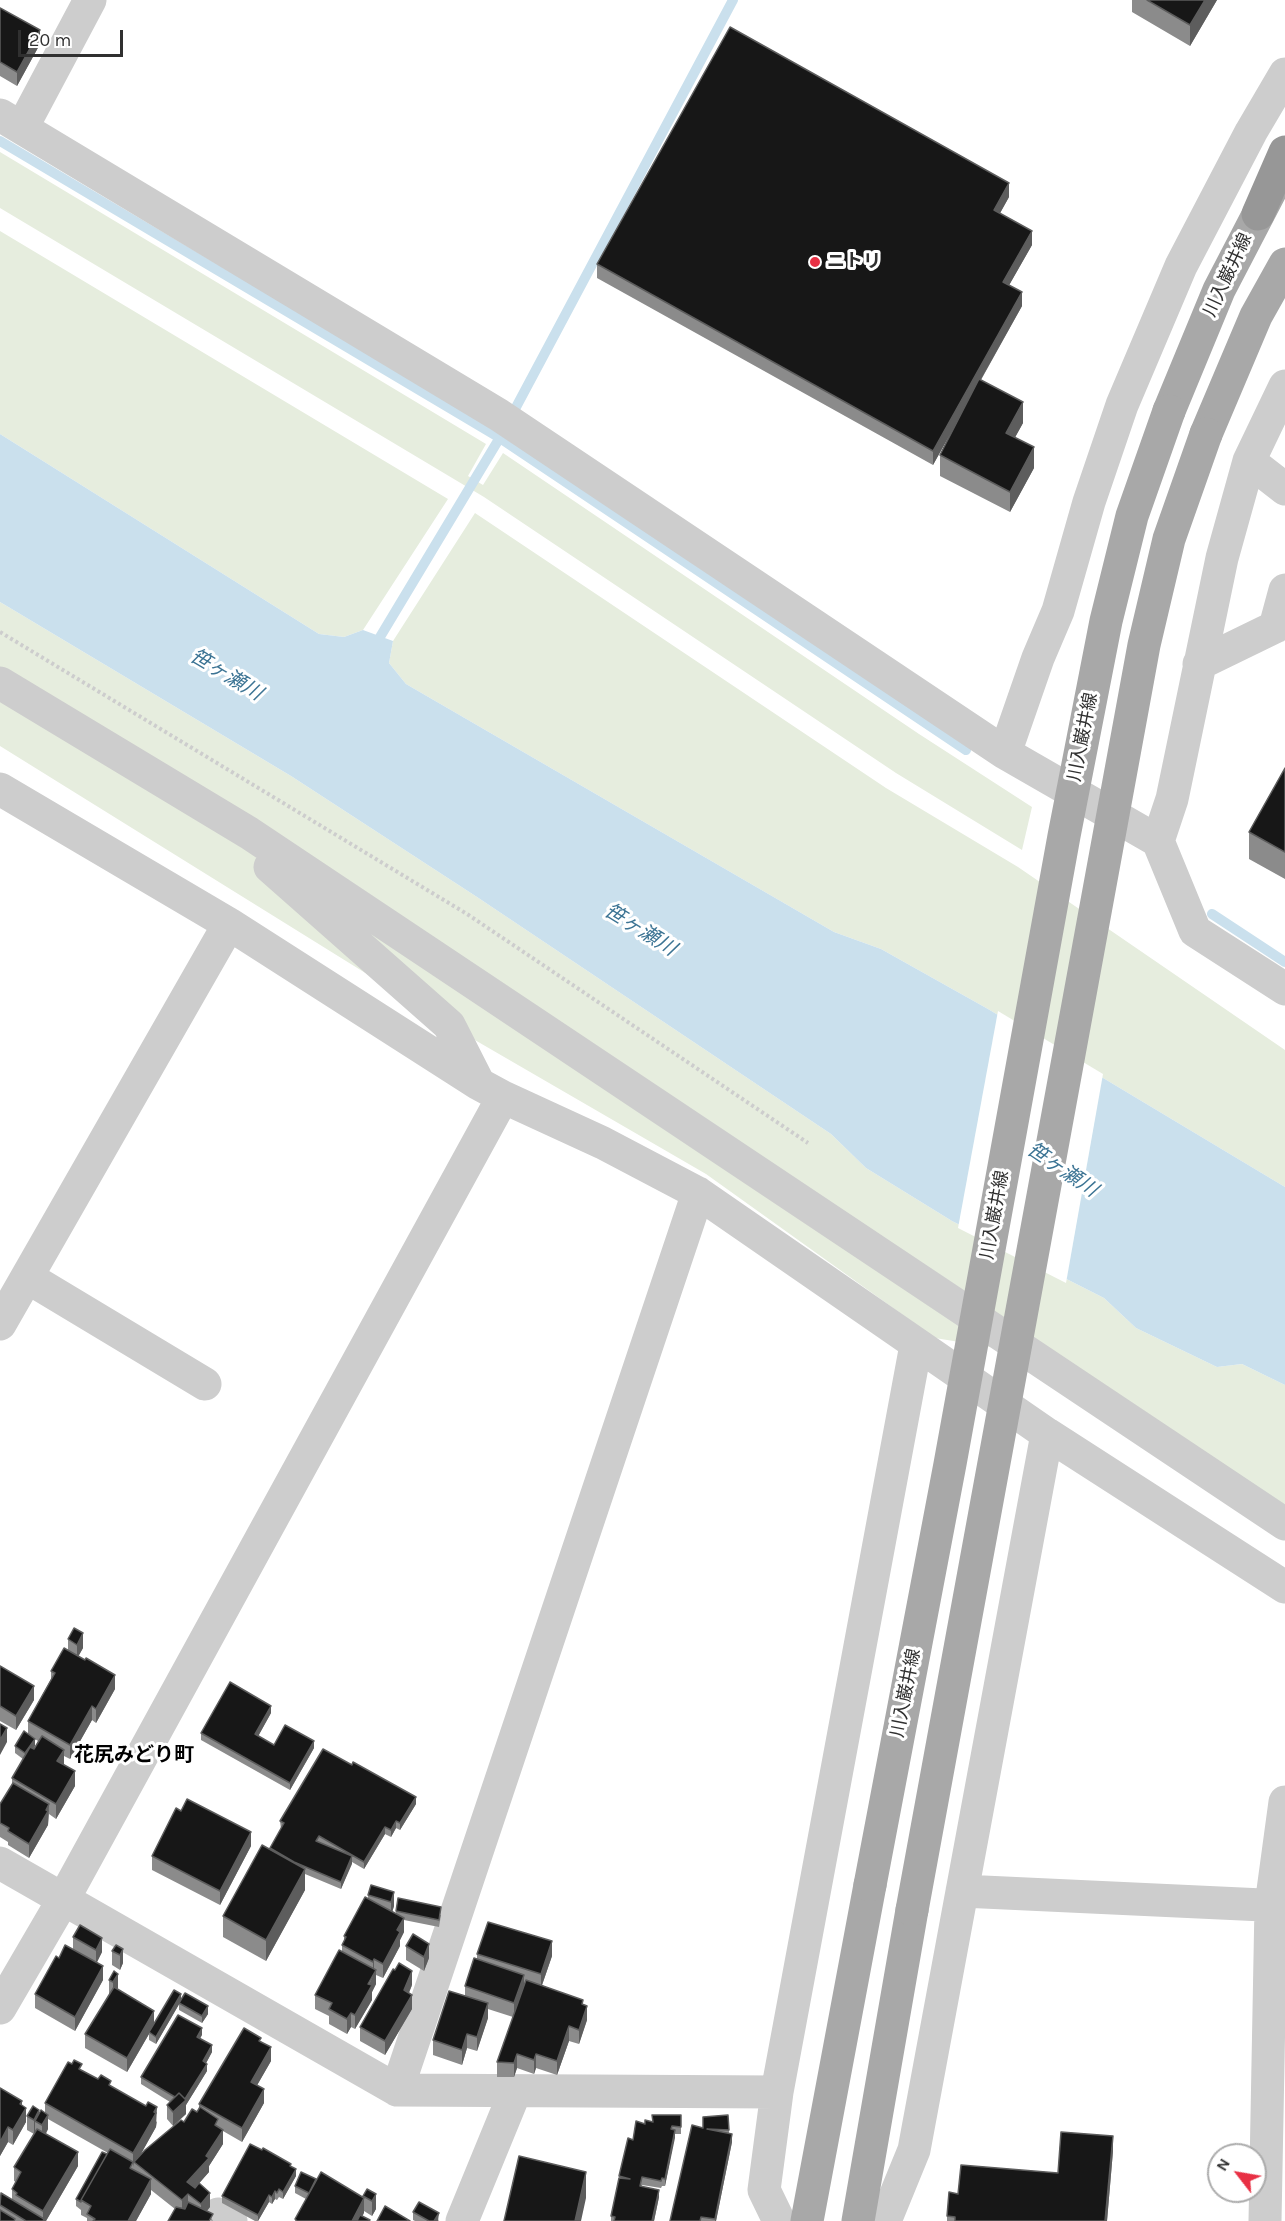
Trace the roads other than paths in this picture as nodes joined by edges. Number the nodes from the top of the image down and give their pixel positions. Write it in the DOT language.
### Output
graph roads {
  1 [pos="90,0"];
  2 [pos="1285,74"];
  3 [pos="11,121"];
  4 [pos="1285,152"];
  5 [pos="1285,166"];
  6 [pos="1258,214"];
  7 [pos="1285,264"];
  8 [pos="1285,386"];
  9 [pos="1249,461"];
  10 [pos="1285,489"];
  11 [pos="1285,590"];
  12 [pos="1199,664"];
  13 [pos="0,683"];
  14 [pos="1005,753"];
  15 [pos="0,789"];
  16 [pos="249,833"];
  17 [pos="1158,841"];
  18 [pos="229,924"];
  19 [pos="1285,989"];
  20 [pos="491,1091"];
  21 [pos="698,1193"];
  22 [pos="27,1277"];
  23 [pos="0,1324"];
  24 [pos="916,1345"];
  25 [pos="205,1384"];
  26 [pos="1047,1434"];
  27 [pos="1285,1524"];
  28 [pos="1285,1587"];
  29 [pos="1285,1802"];
  30 [pos="0,1863"];
  31 [pos="962,1891"];
  32 [pos="63,1900"];
  33 [pos="1278,1905"];
  34 [pos="0,2008"];
  35 [pos="397,2090"];
  36 [pos="514,2092"];
  37 [pos="777,2092"];
  38 [pos="462,2221"];
  39 [pos="779,2221"];
  40 [pos="807,2221"];
  41 [pos="858,2221"];
  42 [pos="885,2221"];
  43 [pos="1265,2221"];
  1 -- 3 [label="street"];
  2 -- 14 [label="street"];
  3 -- 14 [label="street"];
  4 -- 6 [label="highway"];
  5 -- 6 [label="main road, 川入巌井線"];
  6 -- 40 [label="main road, 川入巌井線, bridge"];
  7 -- 41 [label="main road, bridge"];
  8 -- 9 [label="street"];
  9 -- 10 [label="street"];
  9 -- 12 [label="street"];
  11 -- 12 [label="street"];
  12 -- 17 [label="street"];
  13 -- 16 [label="street"];
  14 -- 17 [label="street"];
  15 -- 18 [label="street"];
  16 -- 20 [label="street"];
  16 -- 27 [label="street"];
  17 -- 19 [label="street"];
  18 -- 20 [label="street"];
  18 -- 22 [label="street"];
  20 -- 21 [label="street"];
  20 -- 32 [label="street"];
  21 -- 24 [label="street"];
  21 -- 35 [label="street"];
  22 -- 23 [label="street"];
  22 -- 25 [label="street"];
  24 -- 26 [label="street"];
  24 -- 37 [label="street"];
  26 -- 28 [label="street"];
  26 -- 31 [label="street"];
  29 -- 33 [label="street"];
  30 -- 32 [label="street"];
  31 -- 33 [label="street"];
  31 -- 42 [label="street"];
  32 -- 34 [label="street"];
  32 -- 35 [label="street"];
  33 -- 43 [label="street"];
  35 -- 36 [label="street"];
  36 -- 37 [label="street"];
  36 -- 38 [label="street"];
  37 -- 39 [label="street"];
}
